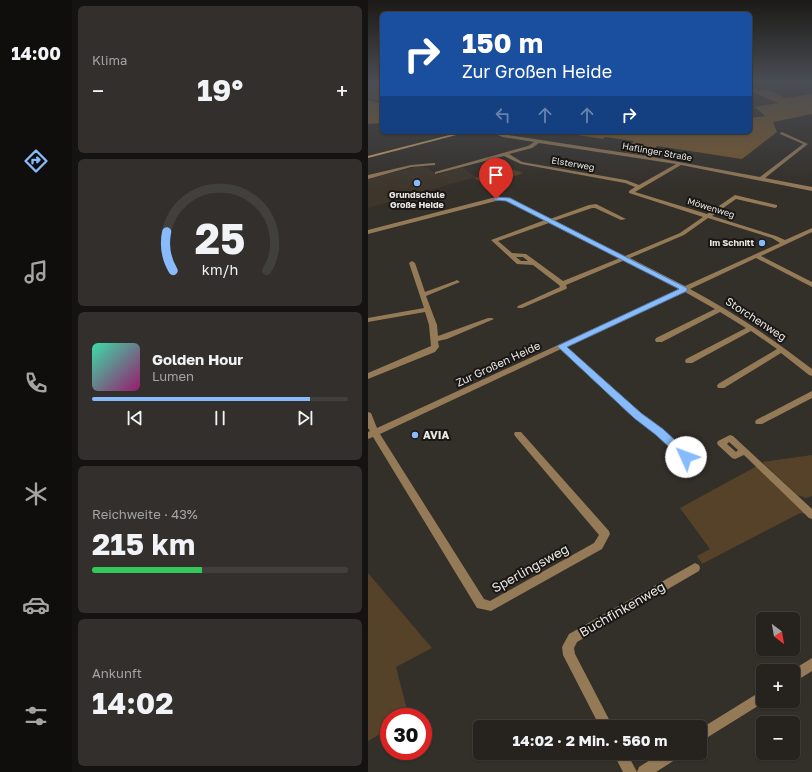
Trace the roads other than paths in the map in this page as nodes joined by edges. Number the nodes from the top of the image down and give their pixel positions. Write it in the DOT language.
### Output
graph roads {
  1 [pos="782,133"];
  2 [pos="455,134"];
  3 [pos="497,134"];
  4 [pos="538,141"];
  5 [pos="505,154"];
  6 [pos="368,157"];
  7 [pos="681,163"];
  8 [pos="433,164"];
  9 [pos="437,173"];
  10 [pos="368,177"];
  11 [pos="761,179"];
  12 [pos="639,187"];
  13 [pos="812,189"];
  14 [pos="775,206"];
  15 [pos="708,216"];
  16 [pos="623,219"];
  17 [pos="549,220"];
  18 [pos="812,230"];
  19 [pos="368,232"];
  20 [pos="785,243"];
  21 [pos="756,256"];
  22 [pos="624,258"];
  23 [pos="412,263"];
  24 [pos="457,282"];
  25 [pos="562,284"];
  26 [pos="812,285"];
  27 [pos="685,289"];
  28 [pos="422,294"];
  29 [pos="520,307"];
  30 [pos="720,309"];
  31 [pos="428,310"];
  32 [pos="490,319"];
  33 [pos="368,320"];
  34 [pos="750,328"];
  35 [pos="435,339"];
  36 [pos="659,340"];
  37 [pos="562,346"];
  38 [pos="782,349"];
  39 [pos="689,361"];
  40 [pos="812,373"];
  41 [pos="368,376"];
  42 [pos="721,386"];
  43 [pos="812,394"];
  44 [pos="368,415"];
  45 [pos="759,422"];
  46 [pos="371,434"];
  47 [pos="518,434"];
  48 [pos="745,452"];
  49 [pos="686,457"];
  50 [pos="808,504"];
  51 [pos="812,515"];
  52 [pos="695,568"];
  53 [pos="812,664"];
  54 [pos="800,672"];
  55 [pos="756,700"];
  56 [pos="603,720"];
  57 [pos="707,732"];
  58 [pos="624,760"];
  59 [pos="662,760"];
  60 [pos="630,772"];
  61 [pos="644,772"];
  1 -- 11 [label="street"];
  2 -- 6 [label="main road"];
  3 -- 4 [label="street, Haflinger Straße"];
  4 -- 5 [label="street"];
  4 -- 7 [label="street, Haflinger Straße"];
  5 -- 9 [label="street"];
  5 -- 12 [label="street, Elsterweg"];
  7 -- 11 [label="street, Haflinger Straße"];
  7 -- 12 [label="street"];
  8 -- 10 [label="street"];
  11 -- 13 [label="street, Haflinger Straße"];
  12 -- 15 [label="street, Möwenweg"];
  14 -- 15 [label="street"];
  15 -- 20 [label="street, Möwenweg"];
  15 -- 22 [label="street"];
  16 -- 17 [label="street"];
  17 -- 19 [label="street, Storchenweg"];
  17 -- 22 [label="street, Storchenweg"];
  17 -- 25 [label="street"];
  18 -- 20 [label="street, Zur Großen Heide"];
  20 -- 21 [label="street, Zur Großen Heide"];
  21 -- 26 [label="street"];
  21 -- 27 [label="street, Zur Großen Heide"];
  22 -- 25 [label="street"];
  22 -- 27 [label="street, Storchenweg"];
  23 -- 28 [label="street"];
  24 -- 28 [label="street"];
  25 -- 29 [label="street"];
  27 -- 30 [label="street, Storchenweg"];
  27 -- 37 [label="street, Zur Großen Heide"];
  28 -- 31 [label="street"];
  30 -- 34 [label="street, Storchenweg"];
  30 -- 36 [label="street"];
  31 -- 33 [label="street"];
  31 -- 35 [label="street"];
  32 -- 35 [label="street"];
  34 -- 38 [label="street, Storchenweg"];
  34 -- 39 [label="street"];
  35 -- 41 [label="street"];
  37 -- 46 [label="street, Zur Großen Heide"];
  37 -- 49 [label="street"];
  38 -- 40 [label="street, Storchenweg"];
  38 -- 42 [label="street"];
  43 -- 45 [label="street"];
  44 -- 46 [label="street"];
  46 -- 47 [label="street, Sperlingsweg"];
  48 -- 50 [label="street"];
  50 -- 51 [label="street"];
  52 -- 56 [label="street, Buchfinkenweg"];
  53 -- 54 [label="street"];
  55 -- 57 [label="street"];
  58 -- 60 [label="street"];
  59 -- 61 [label="street"];
}
